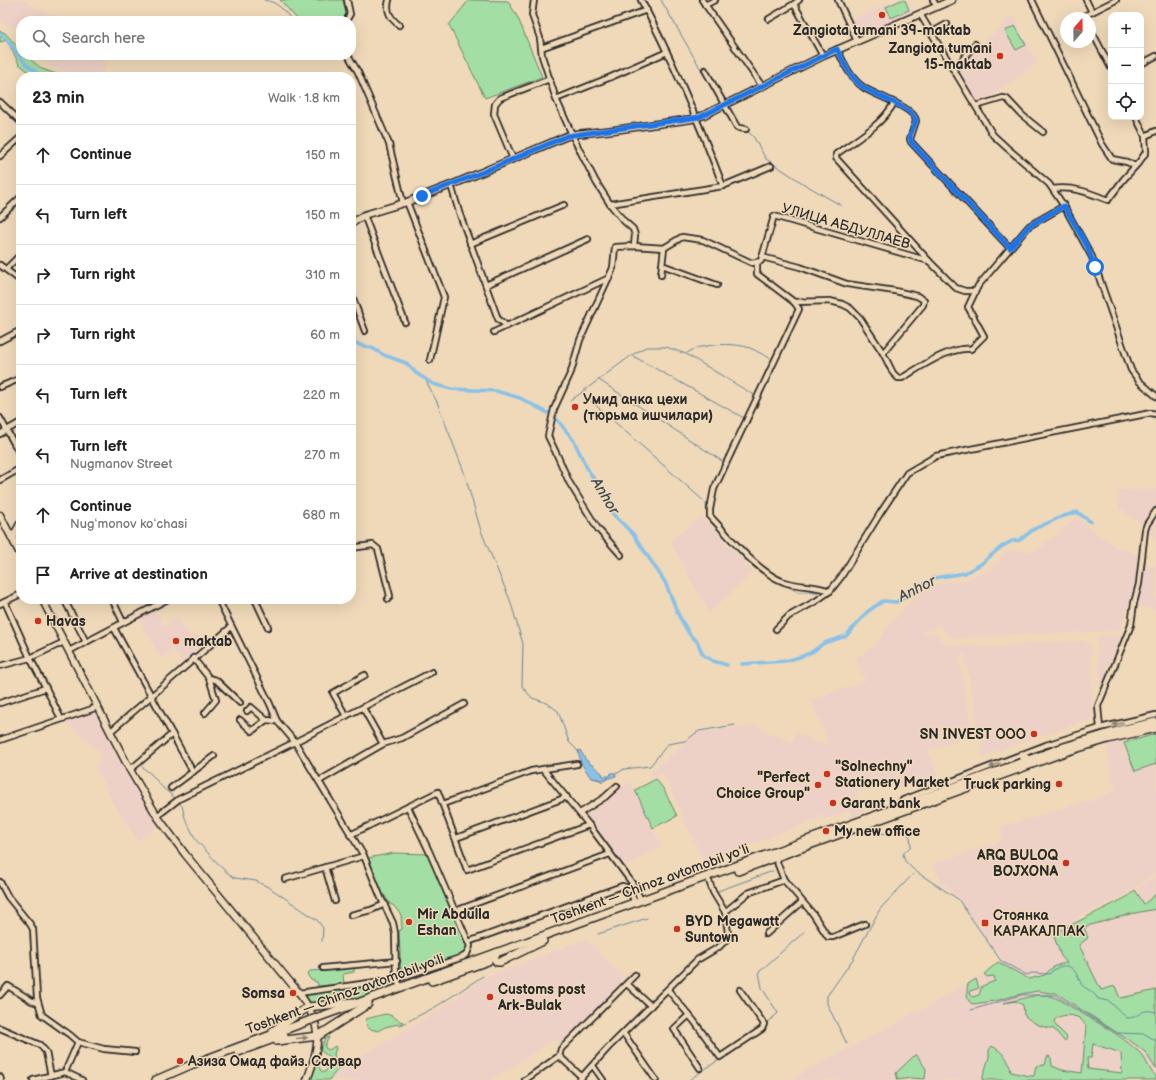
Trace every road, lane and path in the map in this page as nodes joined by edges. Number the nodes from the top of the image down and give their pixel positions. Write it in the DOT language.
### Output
graph roads {
  1 [pos="347,0"];
  2 [pos="389,0"];
  3 [pos="534,0"];
  4 [pos="642,0"];
  5 [pos="702,0"];
  6 [pos="715,0"];
  7 [pos="799,0"];
  8 [pos="838,0"];
  9 [pos="933,0"];
  10 [pos="952,0"];
  11 [pos="1032,0"];
  12 [pos="1086,0"];
  13 [pos="1116,0"];
  14 [pos="794,4"];
  15 [pos="705,5"];
  16 [pos="937,7"];
  17 [pos="646,10"];
  18 [pos="1092,12"];
  19 [pos="920,14"];
  20 [pos="349,16"];
  21 [pos="769,19"];
  22 [pos="947,24"];
  23 [pos="399,25"];
  24 [pos="931,34"];
  25 [pos="1096,39"];
  26 [pos="857,41"];
  27 [pos="975,44"];
  28 [pos="541,48"];
  29 [pos="837,49"];
  30 [pos="667,52"];
  31 [pos="822,56"];
  32 [pos="1156,56"];
  33 [pos="351,60"];
  34 [pos="1108,62"];
  35 [pos="1144,62"];
  36 [pos="952,68"];
  37 [pos="706,70"];
  38 [pos="550,80"];
  39 [pos="762,86"];
  40 [pos="556,99"];
  41 [pos="0,102"];
  42 [pos="894,103"];
  43 [pos="722,106"];
  44 [pos="976,106"];
  45 [pos="16,117"];
  46 [pos="697,118"];
  47 [pos="1137,120"];
  48 [pos="746,129"];
  49 [pos="1156,131"];
  50 [pos="1043,132"];
  51 [pos="572,135"];
  52 [pos="1145,136"];
  53 [pos="16,142"];
  54 [pos="0,156"];
  55 [pos="513,159"];
  56 [pos="771,166"];
  57 [pos="1135,166"];
  58 [pos="451,185"];
  59 [pos="724,186"];
  60 [pos="1053,189"];
  61 [pos="405,202"];
  62 [pos="16,203"];
  63 [pos="610,204"];
  64 [pos="564,205"];
  65 [pos="1064,206"];
  66 [pos="364,215"];
  67 [pos="0,217"];
  68 [pos="356,221"];
  69 [pos="588,239"];
  70 [pos="470,244"];
  71 [pos="634,246"];
  72 [pos="664,248"];
  73 [pos="1010,248"];
  74 [pos="762,257"];
  75 [pos="16,259"];
  76 [pos="929,261"];
  77 [pos="757,262"];
  78 [pos="0,265"];
  79 [pos="662,266"];
  80 [pos="6,269"];
  81 [pos="661,275"];
  82 [pos="16,277"];
  83 [pos="609,278"];
  84 [pos="486,285"];
  85 [pos="717,285"];
  86 [pos="975,291"];
  87 [pos="794,302"];
  88 [pos="356,306"];
  89 [pos="405,322"];
  90 [pos="507,326"];
  91 [pos="365,330"];
  92 [pos="494,332"];
  93 [pos="16,333"];
  94 [pos="0,341"];
  95 [pos="883,353"];
  96 [pos="430,360"];
  97 [pos="16,379"];
  98 [pos="0,387"];
  99 [pos="1156,396"];
  100 [pos="1156,414"];
  101 [pos="0,418"];
  102 [pos="16,425"];
  103 [pos="7,431"];
  104 [pos="0,434"];
  105 [pos="16,447"];
  106 [pos="16,471"];
  107 [pos="0,480"];
  108 [pos="1156,511"];
  109 [pos="0,515"];
  110 [pos="16,526"];
  111 [pos="8,530"];
  112 [pos="16,530"];
  113 [pos="14,541"];
  114 [pos="16,545"];
  115 [pos="356,547"];
  116 [pos="621,555"];
  117 [pos="830,591"];
  118 [pos="16,596"];
  119 [pos="388,599"];
  120 [pos="5,602"];
  121 [pos="0,604"];
  122 [pos="45,604"];
  123 [pos="67,604"];
  124 [pos="114,604"];
  125 [pos="158,604"];
  126 [pos="220,604"];
  127 [pos="257,604"];
  128 [pos="123,622"];
  129 [pos="231,627"];
  130 [pos="268,627"];
  131 [pos="114,628"];
  132 [pos="776,629"];
  133 [pos="64,642"];
  134 [pos="86,642"];
  135 [pos="69,651"];
  136 [pos="30,658"];
  137 [pos="194,658"];
  138 [pos="0,666"];
  139 [pos="432,672"];
  140 [pos="365,675"];
  141 [pos="209,678"];
  142 [pos="46,688"];
  143 [pos="151,695"];
  144 [pos="0,703"];
  145 [pos="240,703"];
  146 [pos="464,704"];
  147 [pos="98,707"];
  148 [pos="363,708"];
  149 [pos="247,711"];
  150 [pos="205,713"];
  151 [pos="1156,715"];
  152 [pos="346,716"];
  153 [pos="61,719"];
  154 [pos="240,720"];
  155 [pos="266,720"];
  156 [pos="277,722"];
  157 [pos="1156,722"];
  158 [pos="1100,728"];
  159 [pos="1156,728"];
  160 [pos="110,731"];
  161 [pos="172,734"];
  162 [pos="1107,734"];
  163 [pos="0,740"];
  164 [pos="295,742"];
  165 [pos="383,744"];
  166 [pos="1022,755"];
  167 [pos="214,756"];
  168 [pos="1028,760"];
  169 [pos="577,764"];
  170 [pos="543,769"];
  171 [pos="130,770"];
  172 [pos="193,772"];
  173 [pos="319,781"];
  174 [pos="970,781"];
  175 [pos="617,786"];
  176 [pos="171,788"];
  177 [pos="566,797"];
  178 [pos="443,804"];
  179 [pos="408,807"];
  180 [pos="580,813"];
  181 [pos="157,816"];
  182 [pos="589,825"];
  183 [pos="350,834"];
  184 [pos="456,838"];
  185 [pos="610,854"];
  186 [pos="364,856"];
  187 [pos="775,857"];
  188 [pos="325,867"];
  189 [pos="285,879"];
  190 [pos="784,880"];
  191 [pos="709,881"];
  192 [pos="0,882"];
  193 [pos="2,890"];
  194 [pos="335,902"];
  195 [pos="638,902"];
  196 [pos="802,902"];
  197 [pos="385,904"];
  198 [pos="455,911"];
  199 [pos="726,912"];
  200 [pos="351,915"];
  201 [pos="864,924"];
  202 [pos="766,934"];
  203 [pos="468,942"];
  204 [pos="499,954"];
  205 [pos="397,961"];
  206 [pos="463,961"];
  207 [pos="323,968"];
  208 [pos="635,975"];
  209 [pos="396,980"];
  210 [pos="627,984"];
  211 [pos="401,987"];
  212 [pos="668,990"];
  213 [pos="740,990"];
  214 [pos="299,993"];
  215 [pos="0,995"];
  216 [pos="38,1002"];
  217 [pos="368,1002"];
  218 [pos="651,1006"];
  219 [pos="308,1007"];
  220 [pos="689,1015"];
  221 [pos="0,1028"];
  222 [pos="624,1034"];
  223 [pos="320,1035"];
  224 [pos="78,1042"];
  225 [pos="256,1042"];
  226 [pos="135,1052"];
  227 [pos="559,1056"];
  228 [pos="593,1066"];
  229 [pos="700,1068"];
  230 [pos="65,1072"];
  231 [pos="51,1076"];
  232 [pos="0,1077"];
  233 [pos="580,1079"];
  234 [pos="1,1080"];
  235 [pos="33,1080"];
  236 [pos="82,1080"];
  237 [pos="156,1080"];
  238 [pos="167,1080"];
  239 [pos="307,1080"];
  240 [pos="525,1080"];
  241 [pos="603,1080"];
  242 [pos="656,1080"];
  1 -- 20 [label="street"];
  2 -- 23 [label="street"];
  3 -- 28 [label="street"];
  4 -- 17 [label="street"];
  5 -- 15 [label="street"];
  6 -- 15 [label="street"];
  7 -- 14 [label="street"];
  8 -- 26 [label="street"];
  9 -- 16 [label="street"];
  10 -- 16 [label="main road"];
  11 -- 57 [label="street"];
  12 -- 18 [label="street"];
  13 -- 18 [label="street"];
  14 -- 21 [label="street"];
  14 -- 31 [label="street"];
  15 -- 39 [label="street"];
  16 -- 19 [label="main road"];
  17 -- 28 [label="street"];
  17 -- 30 [label="street"];
  19 -- 24 [label="street"];
  19 -- 26 [label="main road"];
  22 -- 24 [label="street"];
  24 -- 36 [label="street"];
  25 -- 34 [label="street"];
  26 -- 29 [label="main road"];
  27 -- 36 [label="street"];
  28 -- 38 [label="street"];
  29 -- 31 [label="main road"];
  29 -- 42 [label="street"];
  30 -- 40 [label="street"];
  30 -- 46 [label="street"];
  31 -- 39 [label="main road"];
  32 -- 35 [label="street"];
  33 -- 61 [label="street"];
  36 -- 44 [label="street"];
  37 -- 43 [label="street"];
  38 -- 40 [label="street"];
  38 -- 55 [label="street"];
  39 -- 43 [label="main road"];
  40 -- 51 [label="street"];
  41 -- 45 [label="street"];
  42 -- 73 [label="street"];
  42 -- 76 [label="street"];
  43 -- 46 [label="main road"];
  43 -- 48 [label="street"];
  44 -- 50 [label="street"];
  44 -- 60 [label="street"];
  46 -- 51 [label="main road"];
  46 -- 59 [label="street"];
  47 -- 52 [label="street"];
  49 -- 52 [label="street"];
  51 -- 55 [label="main road"];
  51 -- 63 [label="street"];
  52 -- 57 [label="street"];
  53 -- 54 [label="street"];
  55 -- 58 [label="main road"];
  56 -- 59 [label="street"];
  57 -- 60 [label="street"];
  58 -- 61 [label="main road"];
  58 -- 70 [label="street"];
  59 -- 63 [label="street"];
  60 -- 65 [label="street"];
  61 -- 66 [label="main road"];
  61 -- 96 [label="street"];
  62 -- 67 [label="street"];
  63 -- 71 [label="street"];
  64 -- 70 [label="street"];
  65 -- 73 [label="street"];
  65 -- 99 [label="street"];
  66 -- 68 [label="main road"];
  66 -- 89 [label="street"];
  69 -- 84 [label="street"];
  70 -- 84 [label="street"];
  71 -- 72 [label="street"];
  71 -- 83 [label="street"];
  72 -- 77 [label="street"];
  72 -- 79 [label="street"];
  73 -- 86 [label="street"];
  74 -- 76 [label="street, УЛИЦА АБДУЛЛАЕВ"];
  74 -- 77 [label="street"];
  74 -- 95 [label="street"];
  75 -- 80 [label="street"];
  76 -- 86 [label="street"];
  77 -- 87 [label="street"];
  78 -- 80 [label="street"];
  79 -- 81 [label="street"];
  79 -- 85 [label="street"];
  80 -- 82 [label="street"];
  83 -- 90 [label="street"];
  83 -- 116 [label="street"];
  84 -- 90 [label="street"];
  86 -- 95 [label="street"];
  87 -- 95 [label="street"];
  87 -- 117 [label="street"];
  88 -- 91 [label="street"];
  90 -- 92 [label="street"];
  93 -- 94 [label="street"];
  97 -- 98 [label="street"];
  100 -- 117 [label="street"];
  101 -- 103 [label="street"];
  102 -- 103 [label="street"];
  103 -- 104 [label="street"];
  103 -- 105 [label="street"];
  106 -- 107 [label="street"];
  108 -- 158 [label="street"];
  109 -- 111 [label="main road"];
  110 -- 111 [label="main road"];
  111 -- 113 [label="main road"];
  112 -- 113 [label="main road"];
  113 -- 114 [label="main road"];
  115 -- 119 [label="street"];
  117 -- 132 [label="street"];
  118 -- 120 [label="street"];
  120 -- 121 [label="street"];
  120 -- 136 [label="street"];
  122 -- 133 [label="main road"];
  123 -- 134 [label="street"];
  124 -- 128 [label="street"];
  125 -- 128 [label="street"];
  126 -- 129 [label="street"];
  127 -- 130 [label="street"];
  128 -- 131 [label="street"];
  129 -- 137 [label="street"];
  129 -- 156 [label="street"];
  131 -- 134 [label="street"];
  131 -- 143 [label="street"];
  133 -- 135 [label="main road"];
  133 -- 136 [label="street"];
  134 -- 135 [label="street"];
  135 -- 147 [label="main road"];
  136 -- 138 [label="street"];
  136 -- 142 [label="street"];
  137 -- 141 [label="street"];
  137 -- 143 [label="street"];
  139 -- 148 [label="street"];
  140 -- 152 [label="street"];
  141 -- 145 [label="street"];
  141 -- 150 [label="street"];
  142 -- 144 [label="street"];
  142 -- 153 [label="street"];
  143 -- 160 [label="street"];
  143 -- 161 [label="street"];
  146 -- 165 [label="street"];
  147 -- 153 [label="street"];
  147 -- 160 [label="main road"];
  148 -- 152 [label="street"];
  148 -- 165 [label="street"];
  149 -- 155 [label="street"];
  151 -- 158 [label="street, one-way"];
  152 -- 164 [label="street"];
  153 -- 163 [label="street"];
  154 -- 155 [label="street"];
  155 -- 156 [label="street"];
  156 -- 164 [label="street"];
  157 -- 162 [label="highway, Toshkent — Chinoz avtomobil yoʻli"];
  158 -- 162 [label="highway"];
  158 -- 166 [label="street"];
  159 -- 174 [label="highway, Toshkent — Chinoz avtomobil yoʻli"];
  160 -- 171 [label="main road"];
  161 -- 171 [label="street"];
  161 -- 172 [label="street"];
  162 -- 168 [label="highway, Toshkent — Chinoz avtomobil yoʻli"];
  164 -- 173 [label="street"];
  164 -- 181 [label="street"];
  165 -- 173 [label="street"];
  166 -- 168 [label="highway"];
  166 -- 174 [label="street, one-way"];
  167 -- 172 [label="street"];
  168 -- 174 [label="highway, Toshkent — Chinoz avtomobil yoʻli"];
  169 -- 170 [label="street"];
  170 -- 177 [label="street"];
  170 -- 178 [label="street"];
  171 -- 181 [label="main road"];
  172 -- 176 [label="street"];
  173 -- 183 [label="street"];
  174 -- 187 [label="highway, Toshkent — Chinoz avtomobil yoʻli"];
  174 -- 195 [label="highway, Toshkent — Chinoz avtomobil yoʻli"];
  175 -- 180 [label="street"];
  177 -- 180 [label="street"];
  177 -- 184 [label="street"];
  178 -- 179 [label="street"];
  178 -- 184 [label="street"];
  179 -- 183 [label="street"];
  179 -- 198 [label="street"];
  180 -- 182 [label="street"];
  181 -- 214 [label="main road"];
  182 -- 184 [label="street"];
  182 -- 185 [label="street"];
  183 -- 186 [label="street"];
  185 -- 195 [label="street"];
  185 -- 198 [label="street"];
  186 -- 188 [label="street"];
  186 -- 197 [label="street"];
  187 -- 190 [label="street"];
  187 -- 191 [label="highway, Toshkent — Chinoz avtomobil yoʻli"];
  188 -- 189 [label="street"];
  188 -- 194 [label="street"];
  190 -- 196 [label="street"];
  190 -- 199 [label="street"];
  191 -- 199 [label="street"];
  191 -- 204 [label="highway, Toshkent — Chinoz avtomobil yoʻli"];
  192 -- 193 [label="street"];
  193 -- 216 [label="street"];
  195 -- 203 [label="street"];
  195 -- 204 [label="highway, Toshkent — Chinoz avtomobil yoʻli"];
  196 -- 201 [label="street"];
  196 -- 202 [label="street"];
  197 -- 200 [label="street"];
  197 -- 205 [label="street"];
  198 -- 203 [label="street"];
  199 -- 212 [label="street"];
  203 -- 206 [label="street"];
  204 -- 206 [label="highway, Toshkent — Chinoz avtomobil yoʻli"];
  204 -- 217 [label="highway, Toshkent — Chinoz avtomobil yoʻli"];
  205 -- 207 [label="street"];
  205 -- 209 [label="street"];
  206 -- 209 [label="street"];
  206 -- 211 [label="highway, Toshkent — Chinoz avtomobil yoʻli"];
  208 -- 210 [label="street"];
  209 -- 211 [label="street"];
  209 -- 214 [label="street"];
  210 -- 218 [label="street"];
  210 -- 227 [label="street"];
  211 -- 217 [label="highway, Toshkent — Chinoz avtomobil yoʻli"];
  212 -- 218 [label="street"];
  212 -- 220 [label="street"];
  213 -- 220 [label="street"];
  214 -- 219 [label="main road"];
  215 -- 216 [label="street"];
  216 -- 224 [label="street"];
  217 -- 219 [label="highway"];
  217 -- 223 [label="highway"];
  217 -- 225 [label="highway, Toshkent — Chinoz avtomobil yoʻli, bridge"];
  218 -- 222 [label="street"];
  219 -- 223 [label="main road"];
  219 -- 225 [label="highway"];
  220 -- 229 [label="street"];
  221 -- 231 [label="street"];
  222 -- 228 [label="street"];
  222 -- 242 [label="street"];
  225 -- 223 [label="highway, one-way"];
  223 -- 239 [label="main road"];
  224 -- 226 [label="street"];
  224 -- 230 [label="street"];
  225 -- 237 [label="highway, Toshkent — Chinoz avtomobil yoʻli"];
  225 -- 238 [label="highway, Toshkent — Chinoz avtomobil yoʻli"];
  227 -- 233 [label="street"];
  227 -- 240 [label="street"];
  228 -- 233 [label="street"];
  228 -- 241 [label="street"];
  230 -- 231 [label="street"];
  230 -- 236 [label="street"];
  231 -- 235 [label="street"];
  232 -- 234 [label="street"];
}
